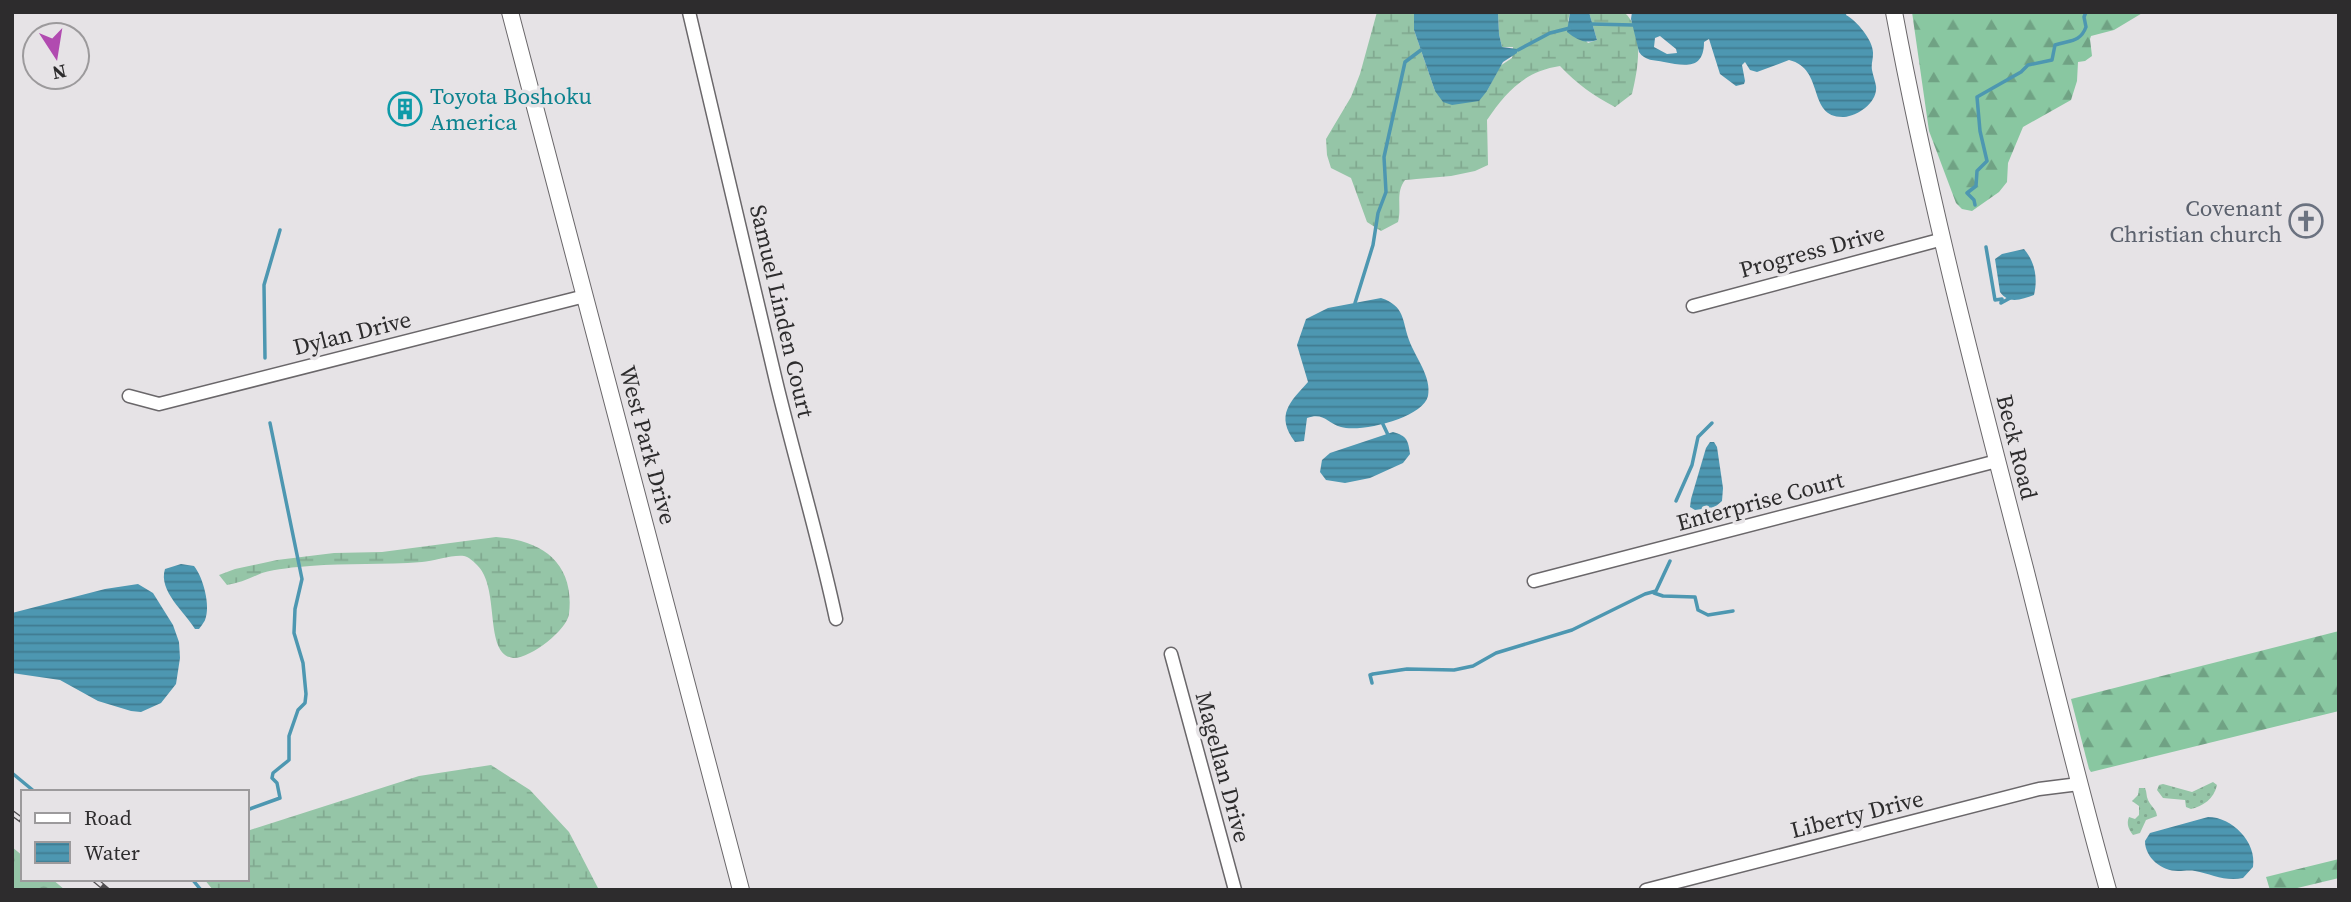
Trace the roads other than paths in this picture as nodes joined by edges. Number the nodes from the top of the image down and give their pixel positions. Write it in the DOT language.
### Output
graph roads {
  1 [pos="510,12"];
  2 [pos="689,12"];
  3 [pos="1894,12"];
  4 [pos="1943,239"];
  5 [pos="585,296"];
  6 [pos="1693,306"];
  7 [pos="129,396"];
  8 [pos="1997,461"];
  9 [pos="1534,581"];
  10 [pos="836,619"];
  11 [pos="1171,654"];
  12 [pos="2079,784"];
  13 [pos="741,890"];
  14 [pos="1234,890"];
  15 [pos="1646,890"];
  16 [pos="2108,890"];
  1 -- 5 [label="street, West Park Drive"];
  2 -- 10 [label="street, Samuel Linden Court"];
  3 -- 4 [label="street, Beck Road"];
  4 -- 6 [label="street, Progress Drive"];
  4 -- 8 [label="street, Beck Road"];
  5 -- 7 [label="street, Dylan Drive"];
  5 -- 13 [label="street, West Park Drive"];
  8 -- 9 [label="street, Enterprise Court"];
  8 -- 12 [label="street, Beck Road"];
  11 -- 14 [label="street, Magellan Drive"];
  12 -- 15 [label="street, Liberty Drive"];
  12 -- 16 [label="street, Beck Road"];
}
